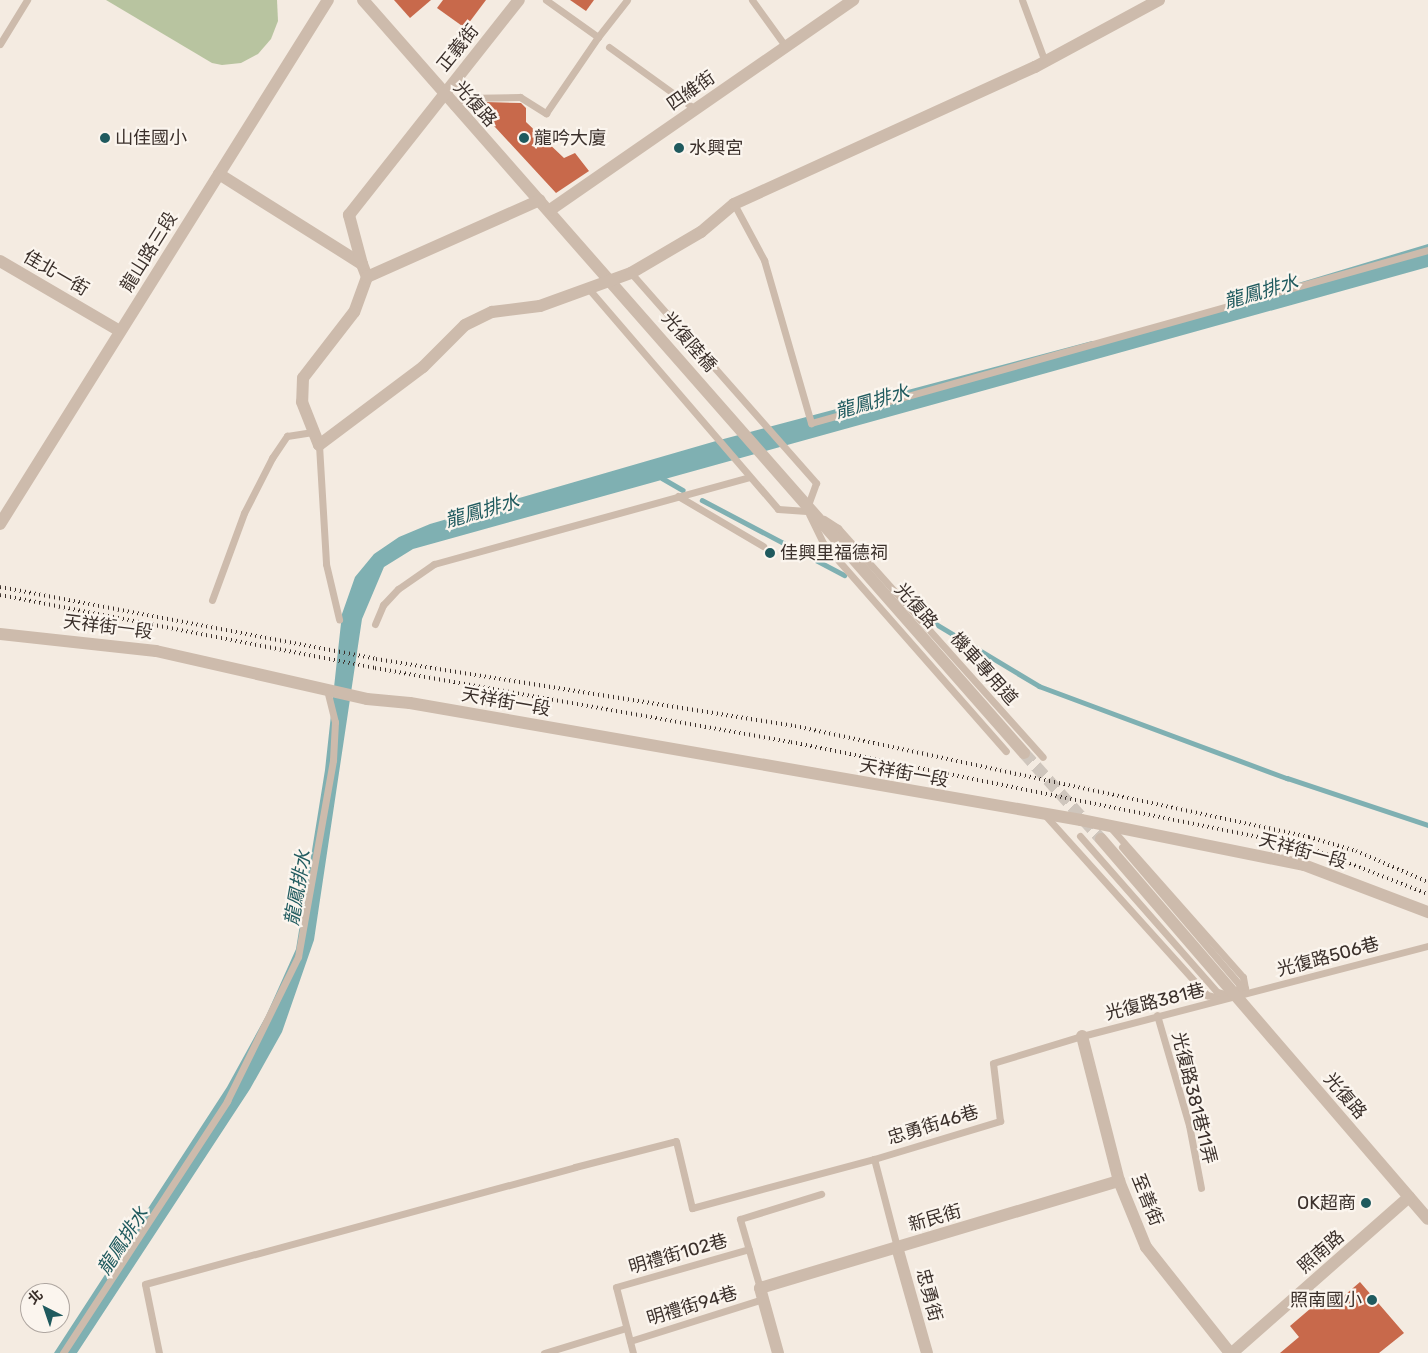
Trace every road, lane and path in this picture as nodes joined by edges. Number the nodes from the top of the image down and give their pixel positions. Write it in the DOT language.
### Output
graph roads {
  1 [pos="27,0"];
  2 [pos="328,0"];
  3 [pos="363,0"];
  4 [pos="519,0"];
  5 [pos="546,0"];
  6 [pos="627,0"];
  7 [pos="752,0"];
  8 [pos="853,0"];
  9 [pos="1022,0"];
  10 [pos="1159,0"];
  11 [pos="598,37"];
  12 [pos="0,44"];
  13 [pos="609,47"];
  14 [pos="786,47"];
  15 [pos="1045,62"];
  16 [pos="443,95"];
  17 [pos="453,106"];
  18 [pos="695,109"];
  19 [pos="219,174"];
  20 [pos="540,200"];
  21 [pos="734,204"];
  22 [pos="550,210"];
  23 [pos="566,228"];
  24 [pos="1428,250"];
  25 [pos="0,261"];
  26 [pos="362,264"];
  27 [pos="631,273"];
  28 [pos="367,277"];
  29 [pos="588,288"];
  30 [pos="120,331"];
  31 [pos="313,432"];
  32 [pos="318,445"];
  33 [pos="749,476"];
  34 [pos="785,480"];
  35 [pos="678,496"];
  36 [pos="807,509"];
  37 [pos="0,524"];
  38 [pos="763,546"];
  39 [pos="212,600"];
  40 [pos="339,619"];
  41 [pos="375,624"];
  42 [pos="0,634"];
  43 [pos="327,689"];
  44 [pos="1006,751"];
  45 [pos="1024,753"];
  46 [pos="1043,757"];
  47 [pos="1043,814"];
  48 [pos="1107,826"];
  49 [pos="1080,836"];
  50 [pos="1101,839"];
  51 [pos="1116,840"];
  52 [pos="1428,912"];
  53 [pos="1428,946"];
  54 [pos="1235,997"];
  55 [pos="1157,1016"];
  56 [pos="1082,1036"];
  57 [pos="874,1159"];
  58 [pos="1119,1181"];
  59 [pos="1201,1188"];
  60 [pos="821,1194"];
  61 [pos="1410,1198"];
  62 [pos="1428,1219"];
  63 [pos="897,1247"];
  64 [pos="749,1249"];
  65 [pos="762,1293"];
  66 [pos="626,1328"];
  67 [pos="630,1341"];
  68 [pos="63,1353"];
  69 [pos="159,1353"];
  70 [pos="544,1353"];
  71 [pos="633,1353"];
  72 [pos="778,1353"];
  73 [pos="927,1353"];
  74 [pos="1231,1353"];
  1 -- 12 [label="lane"];
  2 -- 19 [label="street, 龍山路三段"];
  3 -- 16 [label="street, 光復路"];
  4 -- 16 [label="street, 正義街"];
  5 -- 11 [label="lane"];
  6 -- 11 [label="lane"];
  7 -- 14 [label="lane"];
  8 -- 14 [label="street, 四維街"];
  9 -- 15 [label="lane"];
  10 -- 15 [label="street"];
  11 -- 17 [label="lane"];
  13 -- 18 [label="lane"];
  14 -- 18 [label="street, 四維街"];
  15 -- 21 [label="street"];
  16 -- 17 [label="street, 光復路"];
  16 -- 26 [label="street, 正義街"];
  17 -- 20 [label="street, 光復路"];
  18 -- 22 [label="street, 四維街"];
  19 -- 26 [label="street"];
  19 -- 30 [label="street, 龍山路三段"];
  20 -- 22 [label="street, 光復路"];
  20 -- 28 [label="street"];
  21 -- 24 [label="lane"];
  21 -- 27 [label="street"];
  22 -- 23 [label="street, 光復路"];
  23 -- 34 [label="street, 光復陸橋"];
  25 -- 30 [label="street, 佳北一街"];
  26 -- 28 [label="street"];
  27 -- 29 [label="street"];
  27 -- 36 [label="lane"];
  28 -- 31 [label="street"];
  29 -- 32 [label="street"];
  29 -- 33 [label="lane"];
  30 -- 37 [label="street, 龍山路三段"];
  31 -- 32 [label="street"];
  31 -- 39 [label="lane"];
  32 -- 40 [label="lane"];
  33 -- 35 [label="lane"];
  33 -- 36 [label="lane"];
  34 -- 36 [label="street, 光復路"];
  35 -- 38 [label="lane"];
  35 -- 41 [label="lane"];
  36 -- 44 [label="lane"];
  36 -- 45 [label="street, 光復路"];
  36 -- 46 [label="lane, 機車專用道"];
  42 -- 43 [label="street, 天祥街一段"];
  43 -- 47 [label="street, 天祥街一段"];
  43 -- 68 [label="lane"];
  47 -- 48 [label="street, 天祥街一段"];
  47 -- 54 [label="lane"];
  48 -- 52 [label="street, 天祥街一段"];
  48 -- 54 [label="lane"];
  49 -- 54 [label="lane"];
  50 -- 54 [label="street, 光復路"];
  51 -- 54 [label="lane"];
  53 -- 54 [label="lane, 光復路506巷"];
  54 -- 55 [label="lane, 光復路381巷"];
  54 -- 61 [label="street, 光復路"];
  55 -- 56 [label="lane, 光復路381巷"];
  55 -- 59 [label="lane, 光復路381巷11弄"];
  56 -- 57 [label="lane, 忠勇街46巷"];
  56 -- 58 [label="street, 至善街"];
  57 -- 63 [label="lane, 忠勇街46巷"];
  57 -- 69 [label="lane"];
  58 -- 63 [label="street, 新民街"];
  58 -- 74 [label="street, 至善街"];
  60 -- 64 [label="lane"];
  61 -- 62 [label="street, 光復路"];
  61 -- 74 [label="street, 照南路"];
  63 -- 65 [label="street, 新民街"];
  63 -- 73 [label="street, 忠勇街"];
  64 -- 65 [label="lane"];
  64 -- 66 [label="lane, 明禮街102巷"];
  65 -- 67 [label="lane, 明禮街94巷"];
  65 -- 72 [label="street"];
  66 -- 67 [label="lane"];
  66 -- 70 [label="lane"];
  67 -- 71 [label="lane"];
}
